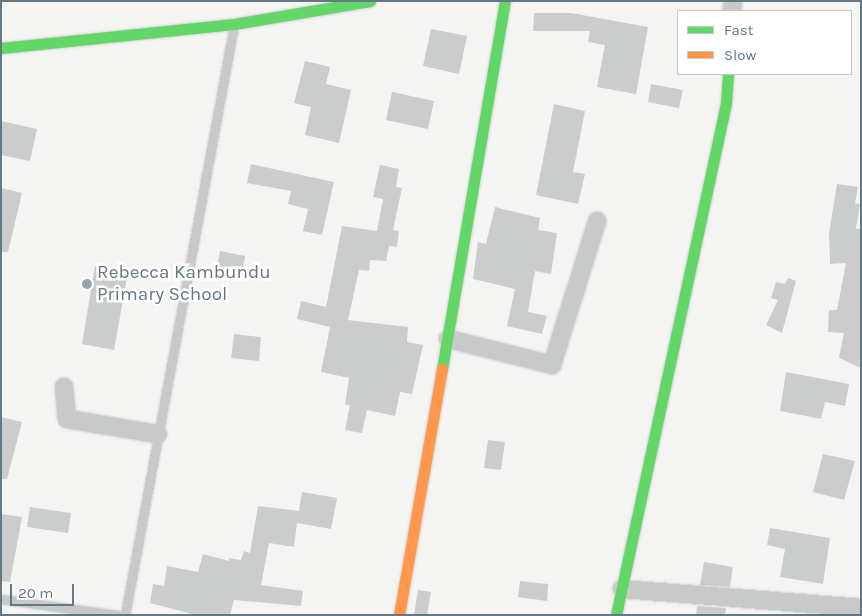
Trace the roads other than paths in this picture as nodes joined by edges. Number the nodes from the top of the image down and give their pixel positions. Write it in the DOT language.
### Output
graph roads {
  1 [pos="370,1"];
  2 [pos="505,1"];
  3 [pos="234,24"];
  4 [pos="1,48"];
  5 [pos="728,75"];
  6 [pos="597,222"];
  7 [pos="448,339"];
  8 [pos="64,387"];
  9 [pos="158,434"];
  10 [pos="622,589"];
  11 [pos="1,600"];
  12 [pos="861,608"];
  13 [pos="117,615"];
  14 [pos="124,615"];
  15 [pos="399,615"];
  16 [pos="616,615"];
  1 -- 3 [label="street"];
  2 -- 7 [label="street"];
  3 -- 4 [label="street"];
  3 -- 9 [label="lane"];
  5 -- 10 [label="street"];
  6 -- 7 [label="street"];
  7 -- 15 [label="street"];
  8 -- 9 [label="street"];
  9 -- 14 [label="lane"];
  10 -- 12 [label="street"];
  10 -- 16 [label="street"];
  11 -- 13 [label="lane"];
}
